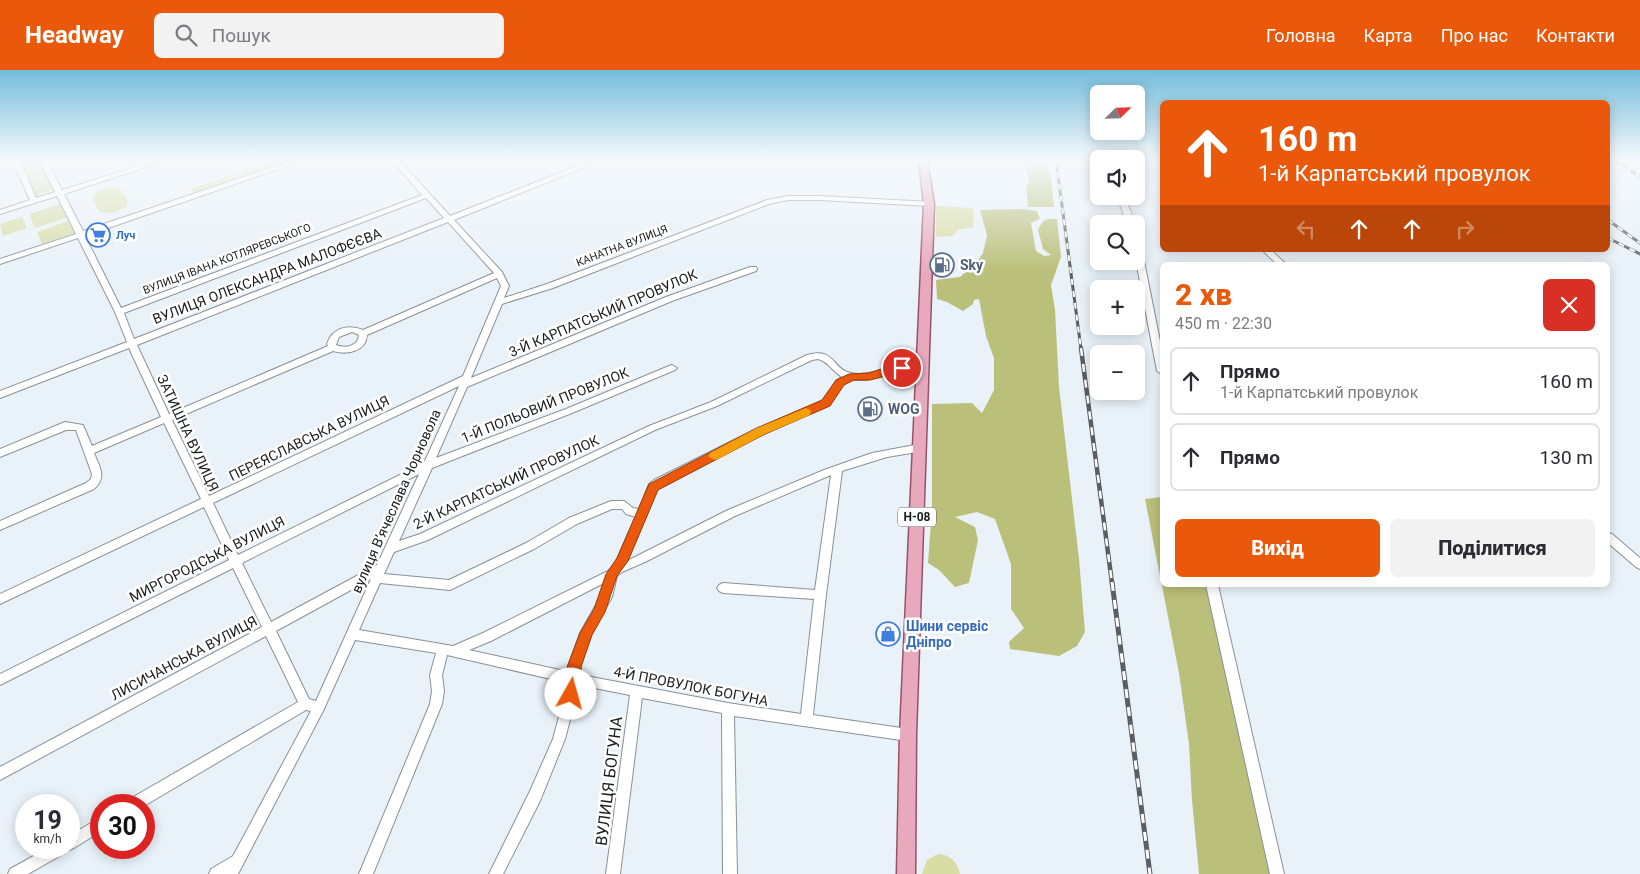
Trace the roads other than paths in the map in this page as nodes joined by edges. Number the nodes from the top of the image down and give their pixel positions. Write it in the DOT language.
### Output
graph roads {
  1 [pos="32,198"];
  2 [pos="46,198"];
  3 [pos="61,198"];
  4 [pos="190,198"];
  5 [pos="421,198"];
  6 [pos="430,198"];
  7 [pos="504,198"];
  8 [pos="928,198"];
  9 [pos="34,201"];
  10 [pos="929,204"];
  11 [pos="0,212"];
  12 [pos="447,220"];
  13 [pos="79,235"];
  14 [pos="1268,252"];
  15 [pos="0,262"];
  16 [pos="1280,262"];
  17 [pos="753,269"];
  18 [pos="1142,270"];
  19 [pos="498,274"];
  20 [pos="500,302"];
  21 [pos="119,312"];
  22 [pos="363,333"];
  23 [pos="133,343"];
  24 [pos="333,347"];
  25 [pos="1160,361"];
  26 [pos="672,368"];
  27 [pos="914,368"];
  28 [pos="852,376"];
  29 [pos="468,377"];
  30 [pos="483,378"];
  31 [pos="0,395"];
  32 [pos="166,418"];
  33 [pos="920,448"];
  34 [pos="88,452"];
  35 [pos="0,453"];
  36 [pos="428,465"];
  37 [pos="837,469"];
  38 [pos="206,503"];
  39 [pos="642,514"];
  40 [pos="0,526"];
  41 [pos="1610,539"];
  42 [pos="390,549"];
  43 [pos="235,562"];
  44 [pos="1640,564"];
  45 [pos="615,571"];
  46 [pos="380,573"];
  47 [pos="1212,587"];
  48 [pos="723,588"];
  49 [pos="820,595"];
  50 [pos="0,599"];
  51 [pos="268,629"];
  52 [pos="352,634"];
  53 [pos="448,651"];
  54 [pos="575,679"];
  55 [pos="0,680"];
  56 [pos="637,692"];
  57 [pos="304,704"];
  58 [pos="319,706"];
  59 [pos="728,709"];
  60 [pos="806,722"];
  61 [pos="908,735"];
  62 [pos="0,774"];
  63 [pos="152,794"];
  64 [pos="41,859"];
  65 [pos="238,860"];
  66 [pos="15,874"];
  67 [pos="216,874"];
  68 [pos="231,874"];
  69 [pos="366,874"];
  70 [pos="496,874"];
  71 [pos="613,874"];
  72 [pos="730,874"];
  73 [pos="906,874"];
  74 [pos="1277,874"];
  1 -- 9 [label="street"];
  2 -- 9 [label="street"];
  3 -- 13 [label="street, ЗАТИШНА ВУЛИЦЯ"];
  4 -- 13 [label="street"];
  5 -- 21 [label="street, ВУЛИЦЯ ІВАНА КОТЛЯРЕВСЬКОГО"];
  6 -- 12 [label="street"];
  7 -- 12 [label="street, ВУЛИЦЯ ОЛЕКСАНДРА МАЛОФЄЄВА"];
  8 -- 10 [label="main road, Н-08"];
  9 -- 11 [label="street"];
  10 -- 20 [label="street, КАНАТНА ВУЛИЦЯ"];
  10 -- 33 [label="main road, Н-08"];
  12 -- 19 [label="street"];
  12 -- 23 [label="street, ВУЛИЦЯ ОЛЕКСАНДРА МАЛОФЄЄВА"];
  13 -- 15 [label="street"];
  13 -- 21 [label="street, ЗАТИШНА ВУЛИЦЯ"];
  14 -- 16 [label="street"];
  17 -- 30 [label="street, 3-Й КАРПАТСЬКИЙ ПРОВУЛОК"];
  18 -- 25 [label="street"];
  19 -- 20 [label="street, вулиця Вʼячеслава Чорновола"];
  19 -- 22 [label="street"];
  20 -- 29 [label="street, вулиця Вʼячеслава Чорновола"];
  21 -- 23 [label="street, ЗАТИШНА ВУЛИЦЯ"];
  22 -- 24 [label="street"];
  22 -- 24 [label="street"];
  23 -- 31 [label="street, ВУЛИЦЯ ОЛЕКСАНДРА МАЛОФЄЄВА"];
  23 -- 32 [label="street, ЗАТИШНА ВУЛИЦЯ"];
  24 -- 32 [label="street"];
  26 -- 36 [label="street, 1-Й ПОЛЬОВИЙ ПРОВУЛОК"];
  27 -- 28 [label="street"];
  28 -- 39 [label="street"];
  28 -- 42 [label="street, 2-Й КАРПАТСЬКИЙ ПРОВУЛОК"];
  29 -- 30 [label="street"];
  29 -- 30 [label="street, 3-Й КАРПАТСЬКИЙ ПРОВУЛОК"];
  29 -- 36 [label="street, вулиця Вʼячеслава Чорновола"];
  29 -- 38 [label="street, ПЕРЕЯСЛАВСЬКА ВУЛИЦЯ"];
  32 -- 34 [label="street"];
  32 -- 38 [label="street, ЗАТИШНА ВУЛИЦЯ"];
  33 -- 37 [label="street"];
  33 -- 61 [label="main road, Н-08"];
  34 -- 35 [label="street"];
  34 -- 40 [label="street"];
  36 -- 42 [label="street, вулиця Вʼячеслава Чорновола"];
  36 -- 43 [label="street, МИРГОРОДСЬКА ВУЛИЦЯ"];
  37 -- 45 [label="street"];
  37 -- 49 [label="street"];
  38 -- 43 [label="street, ЗАТИШНА ВУЛИЦЯ"];
  38 -- 50 [label="street, ПЕРЕЯСЛАВСЬКА ВУЛИЦЯ"];
  39 -- 45 [label="street"];
  39 -- 46 [label="street"];
  41 -- 44 [label="street"];
  42 -- 46 [label="street, вулиця Вʼячеслава Чорновола"];
  43 -- 51 [label="street, ЗАТИШНА ВУЛИЦЯ"];
  43 -- 55 [label="street, МИРГОРОДСЬКА ВУЛИЦЯ"];
  45 -- 53 [label="street"];
  45 -- 54 [label="street"];
  46 -- 51 [label="street, ЛИСИЧАНСЬКА ВУЛИЦЯ"];
  46 -- 52 [label="street, вулиця Вʼячеслава Чорновола"];
  47 -- 74 [label="street"];
  48 -- 49 [label="street"];
  49 -- 60 [label="street"];
  51 -- 57 [label="street, ЗАТИШНА ВУЛИЦЯ"];
  51 -- 62 [label="street, ЛИСИЧАНСЬКА ВУЛИЦЯ"];
  52 -- 53 [label="street, 4-Й ПРОВУЛОК БОГУНА"];
  52 -- 58 [label="street, вулиця Вʼячеслава Чорновола"];
  53 -- 54 [label="street, 4-Й ПРОВУЛОК БОГУНА"];
  53 -- 69 [label="street"];
  54 -- 56 [label="street, 4-Й ПРОВУЛОК БОГУНА"];
  54 -- 70 [label="street"];
  56 -- 59 [label="street, 4-Й ПРОВУЛОК БОГУНА"];
  56 -- 71 [label="street, ВУЛИЦЯ БОГУНА"];
  57 -- 58 [label="street"];
  57 -- 63 [label="street"];
  58 -- 65 [label="street, вулиця Вʼячеслава Чорновола"];
  59 -- 60 [label="street, 4-Й ПРОВУЛОК БОГУНА"];
  59 -- 72 [label="street"];
  60 -- 61 [label="street, 4-Й ПРОВУЛОК БОГУНА"];
  61 -- 73 [label="main road, Н-08"];
  64 -- 66 [label="street"];
  65 -- 67 [label="street"];
  65 -- 68 [label="street, вулиця Вʼячеслава Чорновола"];
}
